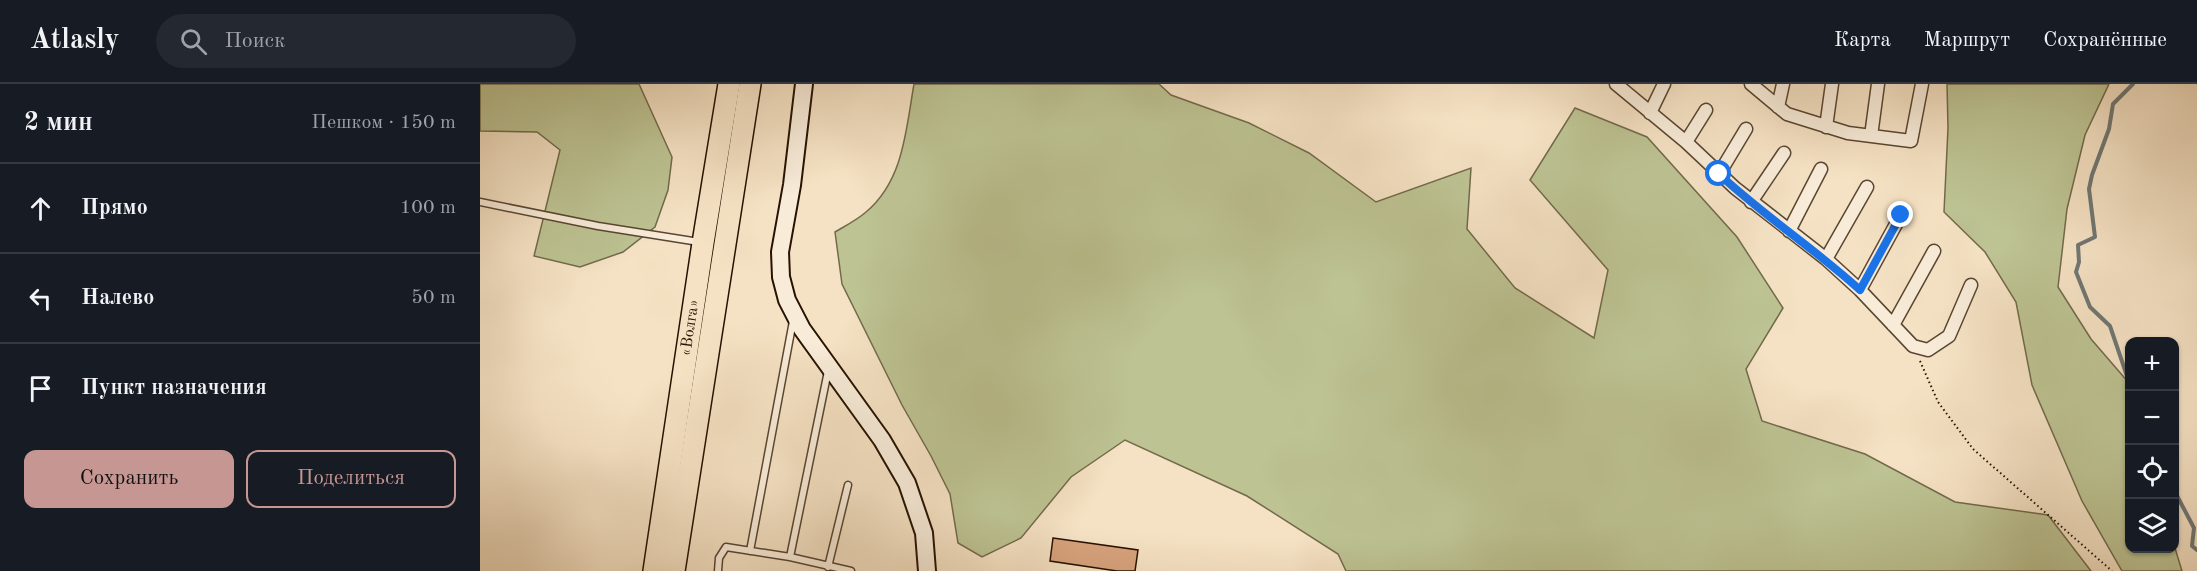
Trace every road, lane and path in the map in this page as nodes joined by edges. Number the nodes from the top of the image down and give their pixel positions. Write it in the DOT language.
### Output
graph roads {
  1 [pos="729,84"];
  2 [pos="750,84"];
  3 [pos="804,84"];
  4 [pos="1616,84"];
  5 [pos="1664,84"];
  6 [pos="1751,84"];
  7 [pos="1783,84"];
  8 [pos="1832,84"];
  9 [pos="1878,84"];
  10 [pos="1922,84"];
  11 [pos="1778,107"];
  12 [pos="1706,110"];
  13 [pos="1650,113"];
  14 [pos="1826,127"];
  15 [pos="1746,129"];
  16 [pos="1871,136"];
  17 [pos="1686,142"];
  18 [pos="1784,153"];
  19 [pos="1821,169"];
  20 [pos="1719,174"];
  21 [pos="1867,186"];
  22 [pos="480,202"];
  23 [pos="1751,202"];
  24 [pos="1901,215"];
  25 [pos="1789,231"];
  26 [pos="703,243"];
  27 [pos="1934,251"];
  28 [pos="1826,259"];
  29 [pos="1971,285"];
  30 [pos="1860,290"];
  31 [pos="794,314"];
  32 [pos="1893,325"];
  33 [pos="1914,345"];
  34 [pos="829,368"];
  35 [pos="848,485"];
  36 [pos="750,551"];
  37 [pos="790,557"];
  38 [pos="828,567"];
  39 [pos="654,571"];
  40 [pos="674,571"];
  41 [pos="717,571"];
  42 [pos="851,571"];
  43 [pos="927,571"];
  44 [pos="2112,571"];
  1 -- 26 [label="highway, «Волга»"];
  2 -- 40 [label="highway, «Волга»"];
  3 -- 31 [label="street"];
  4 -- 13 [label="street"];
  5 -- 13 [label="street"];
  6 -- 11 [label="street"];
  7 -- 11 [label="street"];
  8 -- 14 [label="street"];
  9 -- 16 [label="street"];
  10 -- 16 [label="street"];
  11 -- 14 [label="street"];
  12 -- 17 [label="street"];
  13 -- 17 [label="street"];
  14 -- 16 [label="street"];
  15 -- 20 [label="street"];
  17 -- 20 [label="street"];
  18 -- 23 [label="street"];
  19 -- 25 [label="street"];
  20 -- 23 [label="street"];
  21 -- 28 [label="street"];
  22 -- 26 [label="lane"];
  23 -- 25 [label="street"];
  24 -- 30 [label="street"];
  25 -- 28 [label="street"];
  26 -- 39 [label="highway, «Волга»"];
  27 -- 32 [label="street"];
  28 -- 30 [label="street"];
  29 -- 33 [label="street"];
  30 -- 32 [label="street"];
  31 -- 34 [label="street"];
  31 -- 36 [label="lane"];
  32 -- 33 [label="street"];
  33 -- 44 [label="path"];
  34 -- 37 [label="lane"];
  34 -- 43 [label="street"];
  35 -- 38 [label="lane"];
  36 -- 37 [label="lane"];
  36 -- 41 [label="lane"];
  37 -- 38 [label="lane"];
  38 -- 42 [label="lane"];
}
